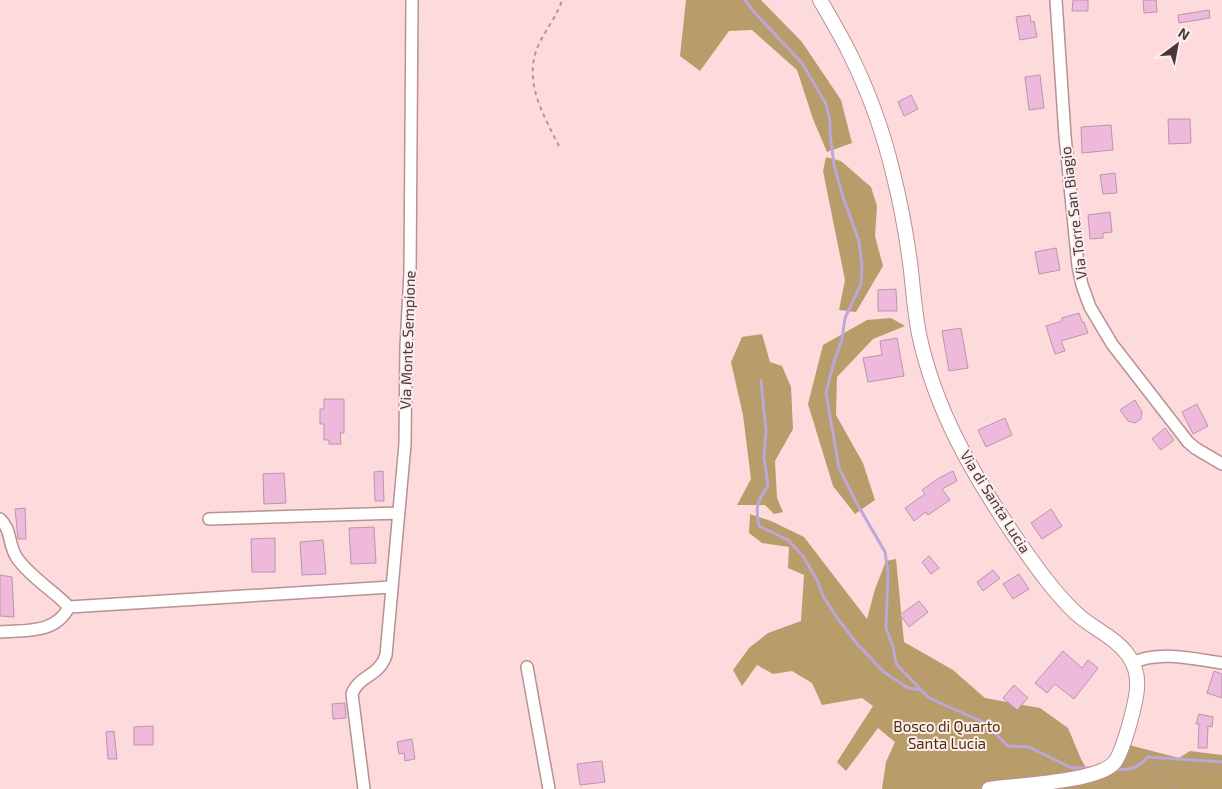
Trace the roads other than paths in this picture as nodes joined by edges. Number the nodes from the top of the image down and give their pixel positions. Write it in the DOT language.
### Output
graph roads {
  1 [pos="412,0"];
  2 [pos="820,0"];
  3 [pos="1056,0"];
  4 [pos="1222,464"];
  5 [pos="399,513"];
  6 [pos="0,519"];
  7 [pos="208,519"];
  8 [pos="391,587"];
  9 [pos="69,607"];
  10 [pos="0,632"];
  11 [pos="1132,662"];
  12 [pos="1222,663"];
  13 [pos="527,667"];
  14 [pos="364,789"];
  15 [pos="549,789"];
  16 [pos="989,789"];
  1 -- 5 [label="street, Via Monte Sempione"];
  2 -- 11 [label="street, Via di Santa Lucia"];
  3 -- 4 [label="street, Via Torre San Biagio"];
  5 -- 7 [label="street"];
  5 -- 8 [label="street, Via Monte Sempione"];
  6 -- 9 [label="street"];
  8 -- 9 [label="street"];
  8 -- 14 [label="street, Via Monte Sempione"];
  9 -- 10 [label="street"];
  11 -- 12 [label="street"];
  11 -- 16 [label="street, Via di Santa Lucia"];
  13 -- 15 [label="street"];
}
